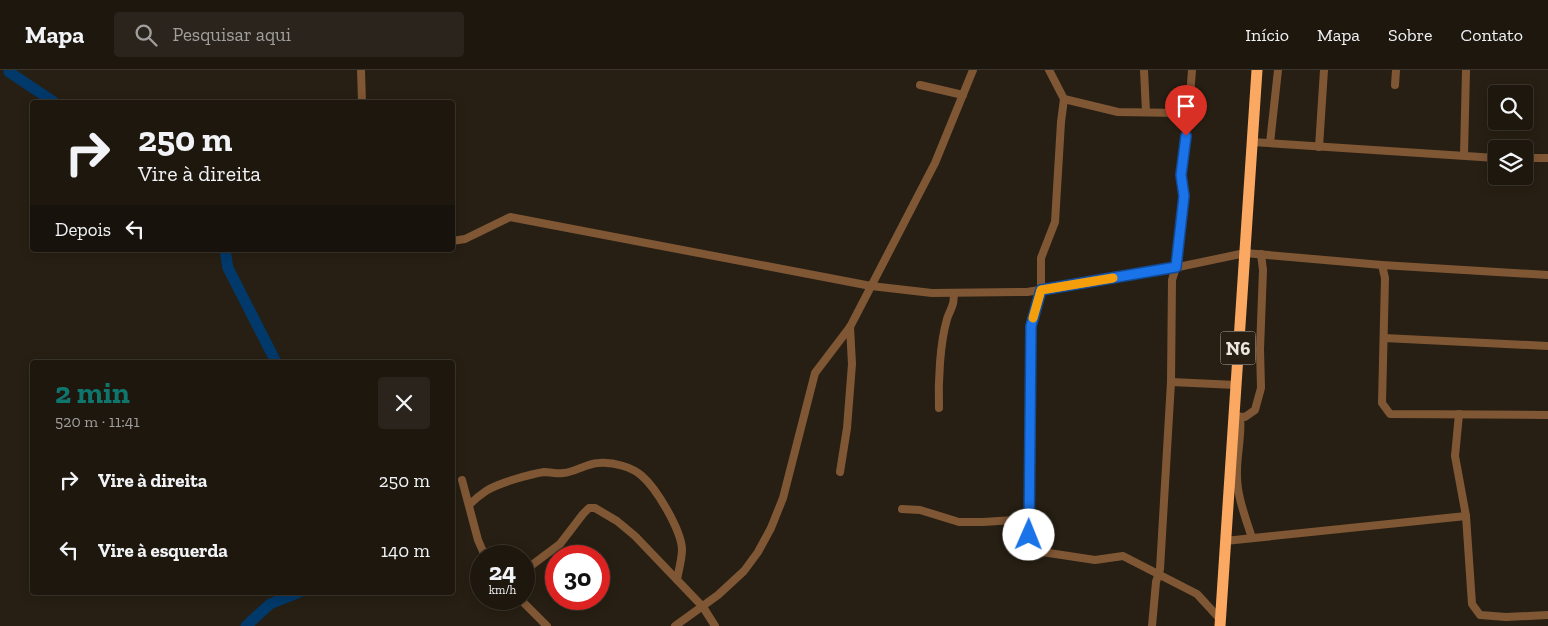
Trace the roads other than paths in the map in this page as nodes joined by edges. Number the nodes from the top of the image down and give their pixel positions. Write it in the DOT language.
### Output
graph roads {
  1 [pos="361,70"];
  2 [pos="973,70"];
  3 [pos="1049,70"];
  4 [pos="1144,70"];
  5 [pos="1192,70"];
  6 [pos="1257,70"];
  7 [pos="1278,70"];
  8 [pos="1324,70"];
  9 [pos="1396,70"];
  10 [pos="1466,70"];
  11 [pos="920,85"];
  12 [pos="1395,85"];
  13 [pos="963,95"];
  14 [pos="1064,99"];
  15 [pos="362,100"];
  16 [pos="1189,110"];
  17 [pos="1146,112"];
  18 [pos="1252,142"];
  19 [pos="1270,143"];
  20 [pos="1319,146"];
  21 [pos="1464,155"];
  22 [pos="1488,157"];
  23 [pos="1533,158"];
  24 [pos="1548,158"];
  25 [pos="455,241"];
  26 [pos="1244,253"];
  27 [pos="1261,254"];
  28 [pos="1382,265"];
  29 [pos="1176,267"];
  30 [pos="1548,275"];
  31 [pos="871,286"];
  32 [pos="1041,290"];
  33 [pos="953,293"];
  34 [pos="850,327"];
  35 [pos="1384,338"];
  36 [pos="1548,346"];
  37 [pos="1170,382"];
  38 [pos="1236,385"];
  39 [pos="939,408"];
  40 [pos="1459,414"];
  41 [pos="1548,416"];
  42 [pos="1237,417"];
  43 [pos="840,472"];
  44 [pos="462,480"];
  45 [pos="469,505"];
  46 [pos="902,510"];
  47 [pos="1466,516"];
  48 [pos="1029,519"];
  49 [pos="1252,538"];
  50 [pos="1225,541"];
  51 [pos="480,545"];
  52 [pos="535,563"];
  53 [pos="1158,575"];
  54 [pos="677,579"];
  55 [pos="703,607"];
  56 [pos="531,610"];
  57 [pos="1548,615"];
  58 [pos="1220,623"];
  59 [pos="547,626"];
  60 [pos="675,626"];
  61 [pos="716,626"];
  62 [pos="1152,626"];
  1 -- 15 [label="street"];
  2 -- 13 [label="street"];
  3 -- 14 [label="street"];
  4 -- 17 [label="street"];
  5 -- 16 [label="street"];
  6 -- 18 [label="highway, N6"];
  7 -- 19 [label="street"];
  8 -- 20 [label="street"];
  9 -- 12 [label="street"];
  10 -- 21 [label="street"];
  11 -- 13 [label="street"];
  13 -- 31 [label="street"];
  14 -- 17 [label="street"];
  14 -- 32 [label="street"];
  16 -- 17 [label="street"];
  16 -- 29 [label="street"];
  18 -- 19 [label="street"];
  18 -- 26 [label="highway, N6"];
  19 -- 20 [label="street"];
  20 -- 21 [label="street"];
  21 -- 22 [label="street"];
  23 -- 24 [label="street"];
  25 -- 31 [label="street"];
  26 -- 27 [label="street"];
  26 -- 29 [label="street"];
  26 -- 38 [label="highway, N6"];
  27 -- 28 [label="street"];
  27 -- 42 [label="street"];
  28 -- 30 [label="street"];
  28 -- 35 [label="street"];
  29 -- 32 [label="street"];
  29 -- 37 [label="street"];
  31 -- 33 [label="street"];
  31 -- 34 [label="street"];
  32 -- 33 [label="street"];
  32 -- 48 [label="street"];
  33 -- 39 [label="street"];
  34 -- 43 [label="street"];
  34 -- 55 [label="street"];
  35 -- 36 [label="street"];
  35 -- 40 [label="street"];
  37 -- 38 [label="street"];
  37 -- 53 [label="street"];
  38 -- 42 [label="highway, N6"];
  40 -- 41 [label="street"];
  40 -- 47 [label="street"];
  42 -- 49 [label="street"];
  42 -- 50 [label="highway, N6"];
  44 -- 45 [label="street"];
  45 -- 51 [label="street"];
  45 -- 54 [label="street"];
  46 -- 48 [label="street"];
  47 -- 49 [label="street"];
  47 -- 57 [label="street"];
  48 -- 53 [label="street"];
  49 -- 50 [label="street"];
  50 -- 58 [label="highway, N6"];
  52 -- 54 [label="street"];
  53 -- 58 [label="street"];
  53 -- 62 [label="street"];
  54 -- 55 [label="street"];
  55 -- 60 [label="street"];
  55 -- 61 [label="street"];
  56 -- 59 [label="street"];
}
